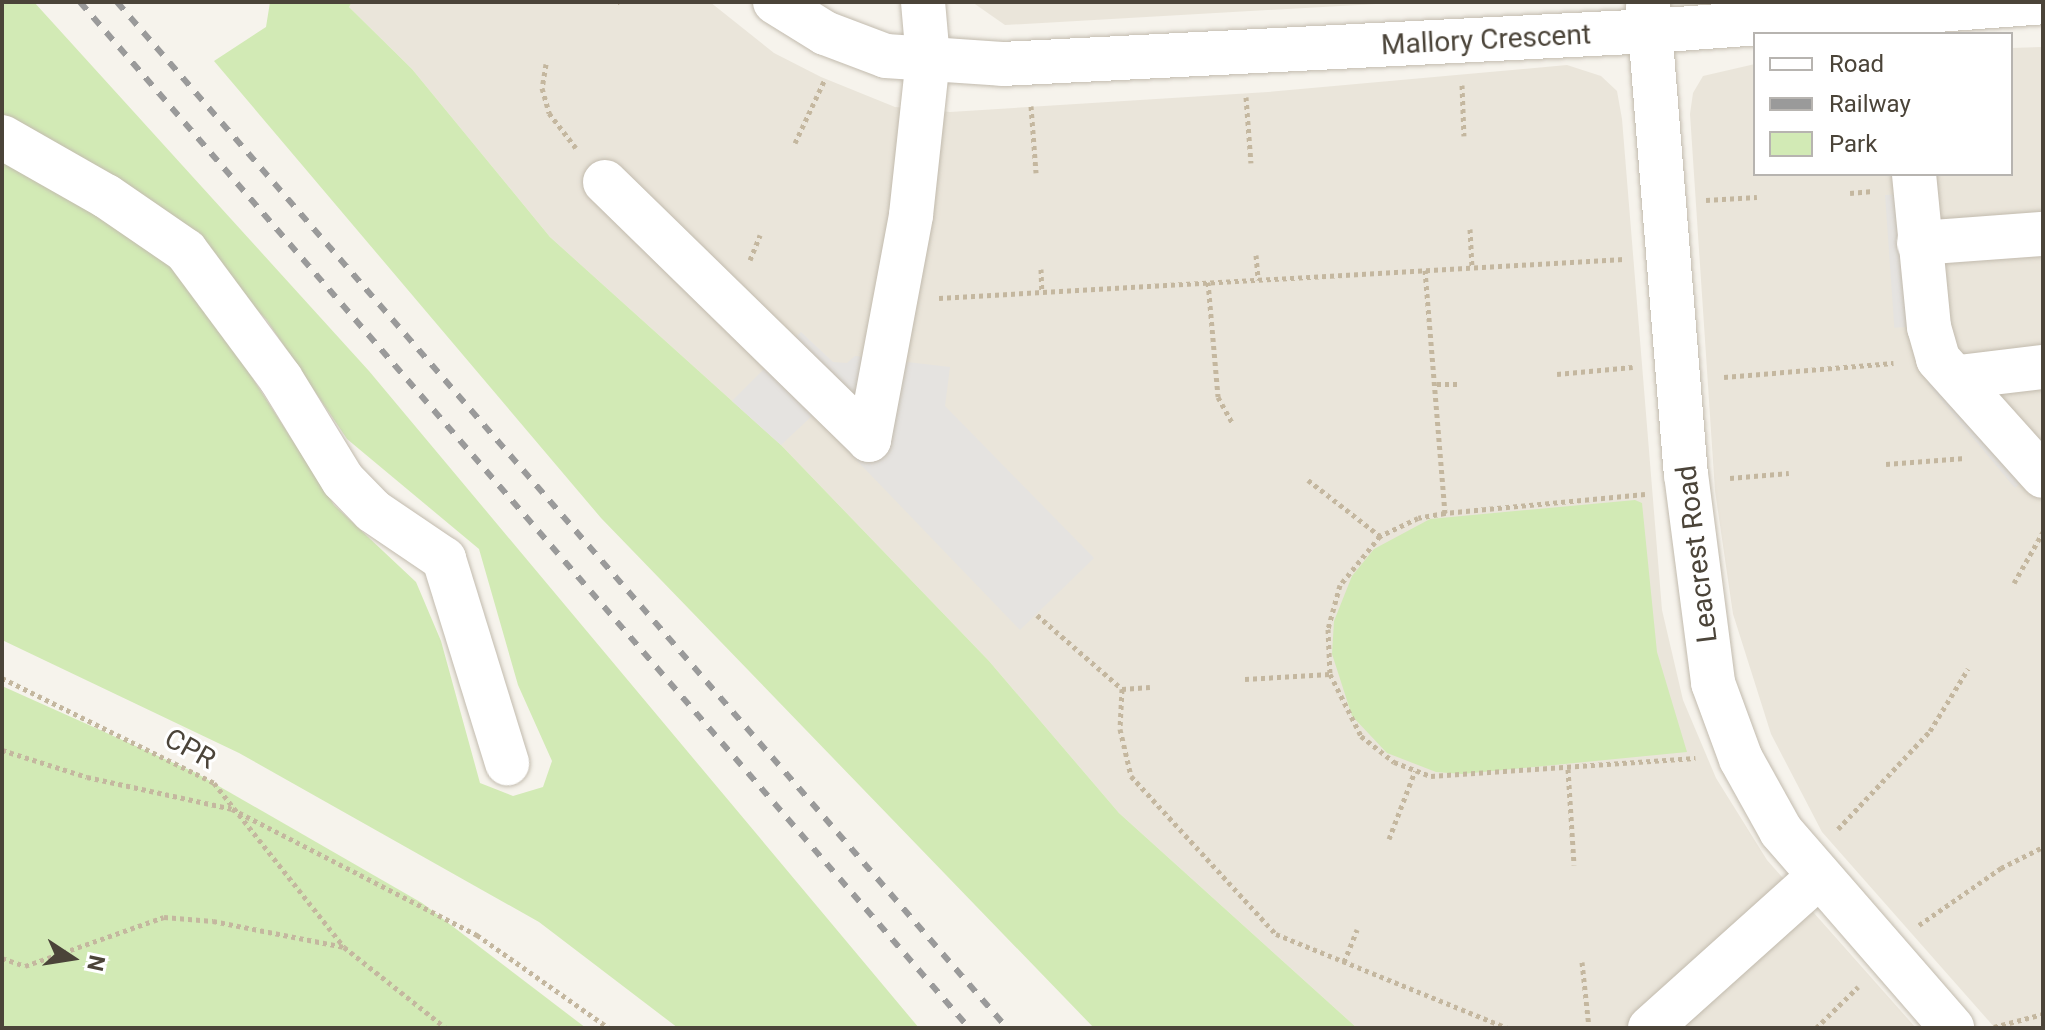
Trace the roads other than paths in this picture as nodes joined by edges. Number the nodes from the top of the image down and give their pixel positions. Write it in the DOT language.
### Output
graph roads {
  1 [pos="775,2"];
  2 [pos="923,2"];
  3 [pos="2043,2"];
  4 [pos="1650,16"];
  5 [pos="1905,24"];
  6 [pos="928,59"];
  7 [pos="2,137"];
  8 [pos="1914,176"];
  9 [pos="605,182"];
  10 [pos="2043,234"];
  11 [pos="1919,243"];
  12 [pos="2043,367"];
  13 [pos="1948,368"];
  14 [pos="2033,463"];
  15 [pos="507,763"];
  16 [pos="1811,870"];
  17 [pos="1650,1028"];
  18 [pos="1952,1028"];
  1 -- 6 [label="street, Mallory Crescent"];
  2 -- 6 [label="street"];
  3 -- 5 [label="street, Mallory Crescent"];
  4 -- 5 [label="street, Mallory Crescent"];
  4 -- 6 [label="street, Mallory Crescent"];
  4 -- 16 [label="street, Leacrest Road"];
  6 -- 9 [label="street"];
  7 -- 15 [label="street"];
  8 -- 11 [label="street"];
  10 -- 11 [label="street"];
  11 -- 13 [label="street"];
  12 -- 13 [label="street"];
  13 -- 14 [label="street"];
  16 -- 17 [label="street"];
  16 -- 18 [label="street, Leacrest Road"];
}
